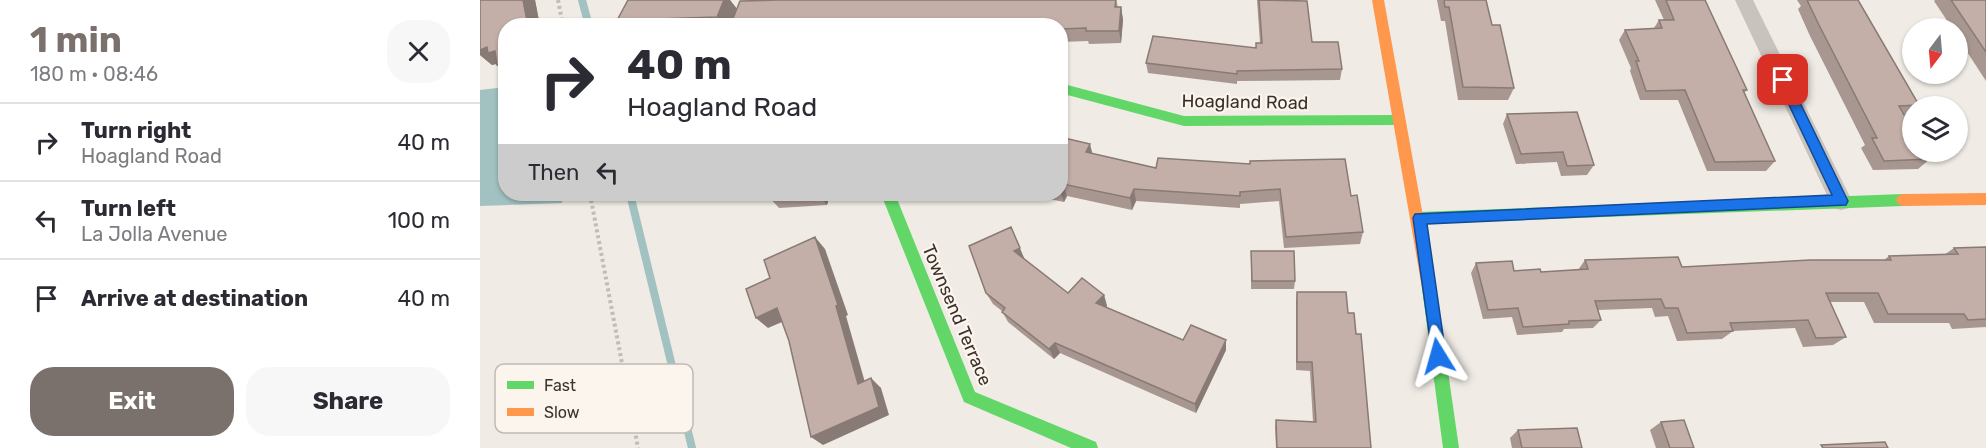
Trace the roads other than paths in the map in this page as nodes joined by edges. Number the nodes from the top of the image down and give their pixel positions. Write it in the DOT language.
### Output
graph roads {
  1 [pos="1378,0"];
  2 [pos="1744,0"];
  3 [pos="1068,90"];
  4 [pos="1398,120"];
  5 [pos="1986,199"];
  6 [pos="891,201"];
  7 [pos="1841,201"];
  8 [pos="1419,218"];
  9 [pos="1090,448"];
  10 [pos="1451,448"];
  1 -- 4 [label="street"];
  2 -- 7 [label="street"];
  3 -- 4 [label="street, Hoagland Road"];
  4 -- 8 [label="street"];
  5 -- 7 [label="street"];
  6 -- 9 [label="street, Townsend Terrace"];
  7 -- 8 [label="street"];
  8 -- 10 [label="street"];
}
